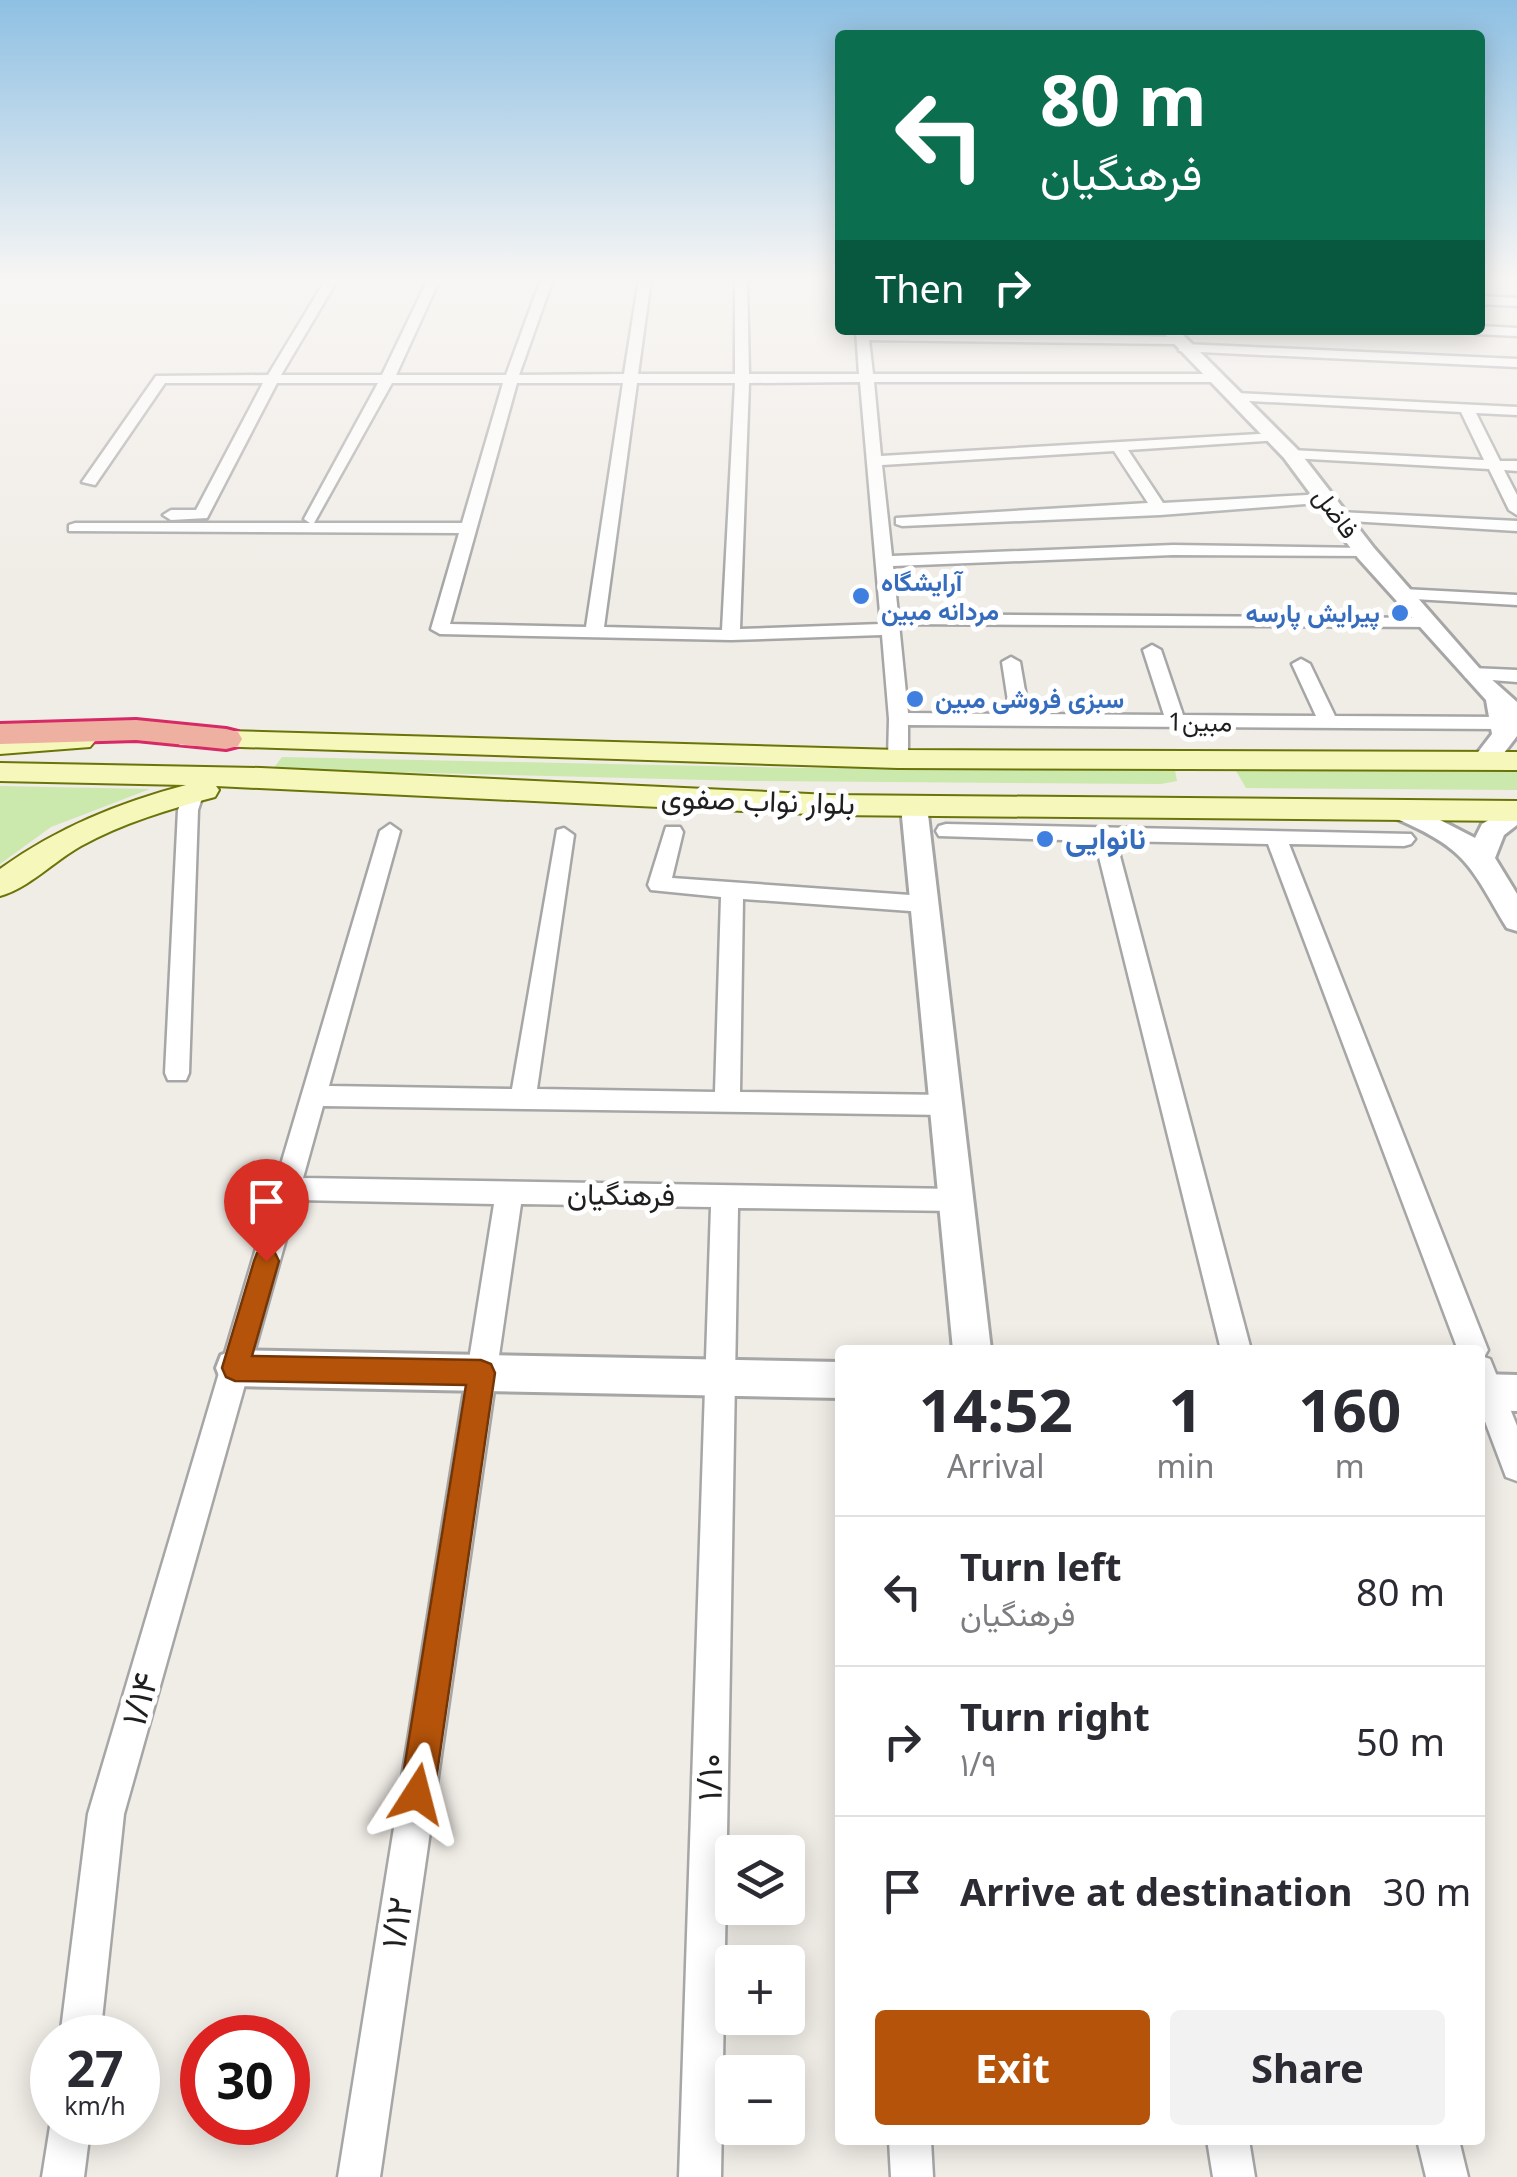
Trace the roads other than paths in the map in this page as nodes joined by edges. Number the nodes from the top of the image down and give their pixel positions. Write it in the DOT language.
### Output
graph roads {
  1 [pos="159,381"];
  2 [pos="271,381"];
  3 [pos="387,381"];
  4 [pos="509,381"];
  5 [pos="631,381"];
  6 [pos="742,381"];
  7 [pos="864,381"];
  8 [pos="1218,381"];
  9 [pos="1236,397"];
  10 [pos="1466,408"];
  11 [pos="1517,411"];
  12 [pos="1274,437"];
  13 [pos="1118,446"];
  14 [pos="1291,454"];
  15 [pos="873,461"];
  16 [pos="1494,465"];
  17 [pos="1517,466"];
  18 [pos="90,482"];
  19 [pos="1332,508"];
  20 [pos="1160,510"];
  21 [pos="1517,510"];
  22 [pos="96,515"];
  23 [pos="312,519"];
  24 [pos="902,521"];
  25 [pos="1517,526"];
  26 [pos="75,528"];
  27 [pos="468,528"];
  28 [pos="1366,553"];
  29 [pos="884,561"];
  30 [pos="1402,594"];
  31 [pos="1517,600"];
  32 [pos="890,624"];
  33 [pos="1428,624"];
  34 [pos="594,632"];
  35 [pos="731,635"];
  36 [pos="1152,650"];
  37 [pos="1011,662"];
  38 [pos="1301,664"];
  39 [pos="1472,674"];
  40 [pos="1517,676"];
  41 [pos="1506,713"];
  42 [pos="899,719"];
  43 [pos="1021,721"];
  44 [pos="1176,721"];
  45 [pos="1329,724"];
  46 [pos="0,734"];
  47 [pos="226,739"];
  48 [pos="0,745"];
  49 [pos="898,759"];
  50 [pos="1206,760"];
  51 [pos="1485,760"];
  52 [pos="1517,760"];
  53 [pos="0,772"];
  54 [pos="261,777"];
  55 [pos="194,792"];
  56 [pos="914,806"];
  57 [pos="1227,809"];
  58 [pos="1517,812"];
  59 [pos="1406,826"];
  60 [pos="390,831"];
  61 [pos="946,831"];
  62 [pos="673,832"];
  63 [pos="1104,834"];
  64 [pos="564,835"];
  65 [pos="1276,838"];
  66 [pos="1482,856"];
  67 [pos="0,885"];
  68 [pos="732,890"];
  69 [pos="924,904"];
  70 [pos="1517,922"];
  71 [pos="177,1073"];
  72 [pos="314,1096"];
  73 [pos="523,1098"];
  74 [pos="727,1102"];
  75 [pos="946,1105"];
  76 [pos="287,1189"];
  77 [pos="509,1193"];
  78 [pos="725,1196"];
  79 [pos="956,1200"];
  80 [pos="971,1345"];
  81 [pos="1235,1345"];
  82 [pos="1470,1345"];
  83 [pos="235,1368"];
  84 [pos="481,1373"];
  85 [pos="720,1378"];
  86 [pos="835,1380"];
  87 [pos="1491,1387"];
  88 [pos="1517,1466"];
  89 [pos="83,2015"];
  90 [pos="67,2145"];
  91 [pos="910,2145"];
  92 [pos="1229,2145"];
  93 [pos="1439,2145"];
  94 [pos="63,2177"];
  95 [pos="358,2177"];
  96 [pos="700,2177"];
  97 [pos="912,2177"];
  98 [pos="1234,2177"];
  99 [pos="1447,2177"];
  1 -- 18 [label="street"];
  2 -- 22 [label="street"];
  3 -- 23 [label="street"];
  4 -- 27 [label="street"];
  5 -- 34 [label="street"];
  6 -- 35 [label="street"];
  7 -- 15 [label="street"];
  8 -- 9 [label="street, فاضل"];
  9 -- 10 [label="street"];
  9 -- 12 [label="street, فاضل"];
  10 -- 11 [label="street"];
  10 -- 16 [label="street"];
  12 -- 13 [label="street"];
  12 -- 14 [label="street, فاضل"];
  13 -- 15 [label="street"];
  13 -- 20 [label="street"];
  14 -- 16 [label="street"];
  14 -- 19 [label="street, فاضل"];
  15 -- 29 [label="street"];
  16 -- 17 [label="street"];
  16 -- 21 [label="street"];
  19 -- 20 [label="street"];
  19 -- 25 [label="street"];
  19 -- 28 [label="street, فاضل"];
  20 -- 24 [label="street"];
  26 -- 27 [label="street"];
  27 -- 34 [label="street"];
  28 -- 29 [label="street"];
  28 -- 30 [label="street, فاضل"];
  29 -- 32 [label="street"];
  30 -- 31 [label="street"];
  30 -- 33 [label="street, فاضل"];
  32 -- 33 [label="street"];
  32 -- 35 [label="street"];
  32 -- 42 [label="street"];
  33 -- 39 [label="street, فاضل"];
  34 -- 35 [label="street"];
  36 -- 44 [label="street"];
  37 -- 43 [label="street"];
  38 -- 45 [label="street"];
  39 -- 40 [label="street"];
  39 -- 41 [label="street, فاضل"];
  41 -- 45 [label="street, 1مبین"];
  41 -- 51 [label="street"];
  42 -- 43 [label="street, 1مبین"];
  42 -- 49 [label="street"];
  43 -- 44 [label="street, 1مبین"];
  44 -- 45 [label="street, 1مبین"];
  46 -- 47 [label="highway"];
  47 -- 48 [label="main road, بلوار نواب صفوی"];
  47 -- 49 [label="main road, بلوار نواب صفوی"];
  49 -- 50 [label="main road, بلوار نواب صفوی"];
  50 -- 51 [label="main road, بلوار نواب صفوی"];
  50 -- 57 [label="main road"];
  51 -- 52 [label="main road, بلوار نواب صفوی"];
  53 -- 54 [label="main road, بلوار نواب صفوی"];
  54 -- 55 [label="main road"];
  54 -- 56 [label="main road, بلوار نواب صفوی"];
  55 -- 67 [label="main road"];
  55 -- 71 [label="street"];
  56 -- 57 [label="main road, بلوار نواب صفوی"];
  56 -- 69 [label="street"];
  57 -- 59 [label="main road, بلوار نواب صفوی"];
  58 -- 59 [label="main road, بلوار نواب صفوی"];
  58 -- 66 [label="street"];
  59 -- 65 [label="street"];
  59 -- 66 [label="street"];
  60 -- 72 [label="street, ۱/۱۴"];
  61 -- 63 [label="street"];
  62 -- 68 [label="street"];
  63 -- 65 [label="street"];
  63 -- 81 [label="street"];
  64 -- 73 [label="street"];
  65 -- 82 [label="street"];
  66 -- 70 [label="street"];
  68 -- 69 [label="street"];
  68 -- 74 [label="street"];
  69 -- 75 [label="street"];
  72 -- 73 [label="street"];
  72 -- 76 [label="street, ۱/۱۴"];
  73 -- 74 [label="street"];
  74 -- 75 [label="street"];
  75 -- 79 [label="street"];
  76 -- 77 [label="street, فرهنگیان"];
  76 -- 83 [label="street, ۱/۱۴"];
  77 -- 78 [label="street, فرهنگیان"];
  77 -- 84 [label="street, ۱/۱۲"];
  78 -- 79 [label="street, فرهنگیان"];
  78 -- 85 [label="street, ۱/۱۰"];
  79 -- 80 [label="street"];
  83 -- 84 [label="street"];
  83 -- 89 [label="street, ۱/۱۴"];
  84 -- 85 [label="street"];
  84 -- 95 [label="street, ۱/۱۲"];
  85 -- 86 [label="street"];
  85 -- 96 [label="street, ۱/۱۰"];
  87 -- 88 [label="street"];
  90 -- 94 [label="street"];
  91 -- 97 [label="street"];
  92 -- 98 [label="street"];
  93 -- 99 [label="street"];
}
